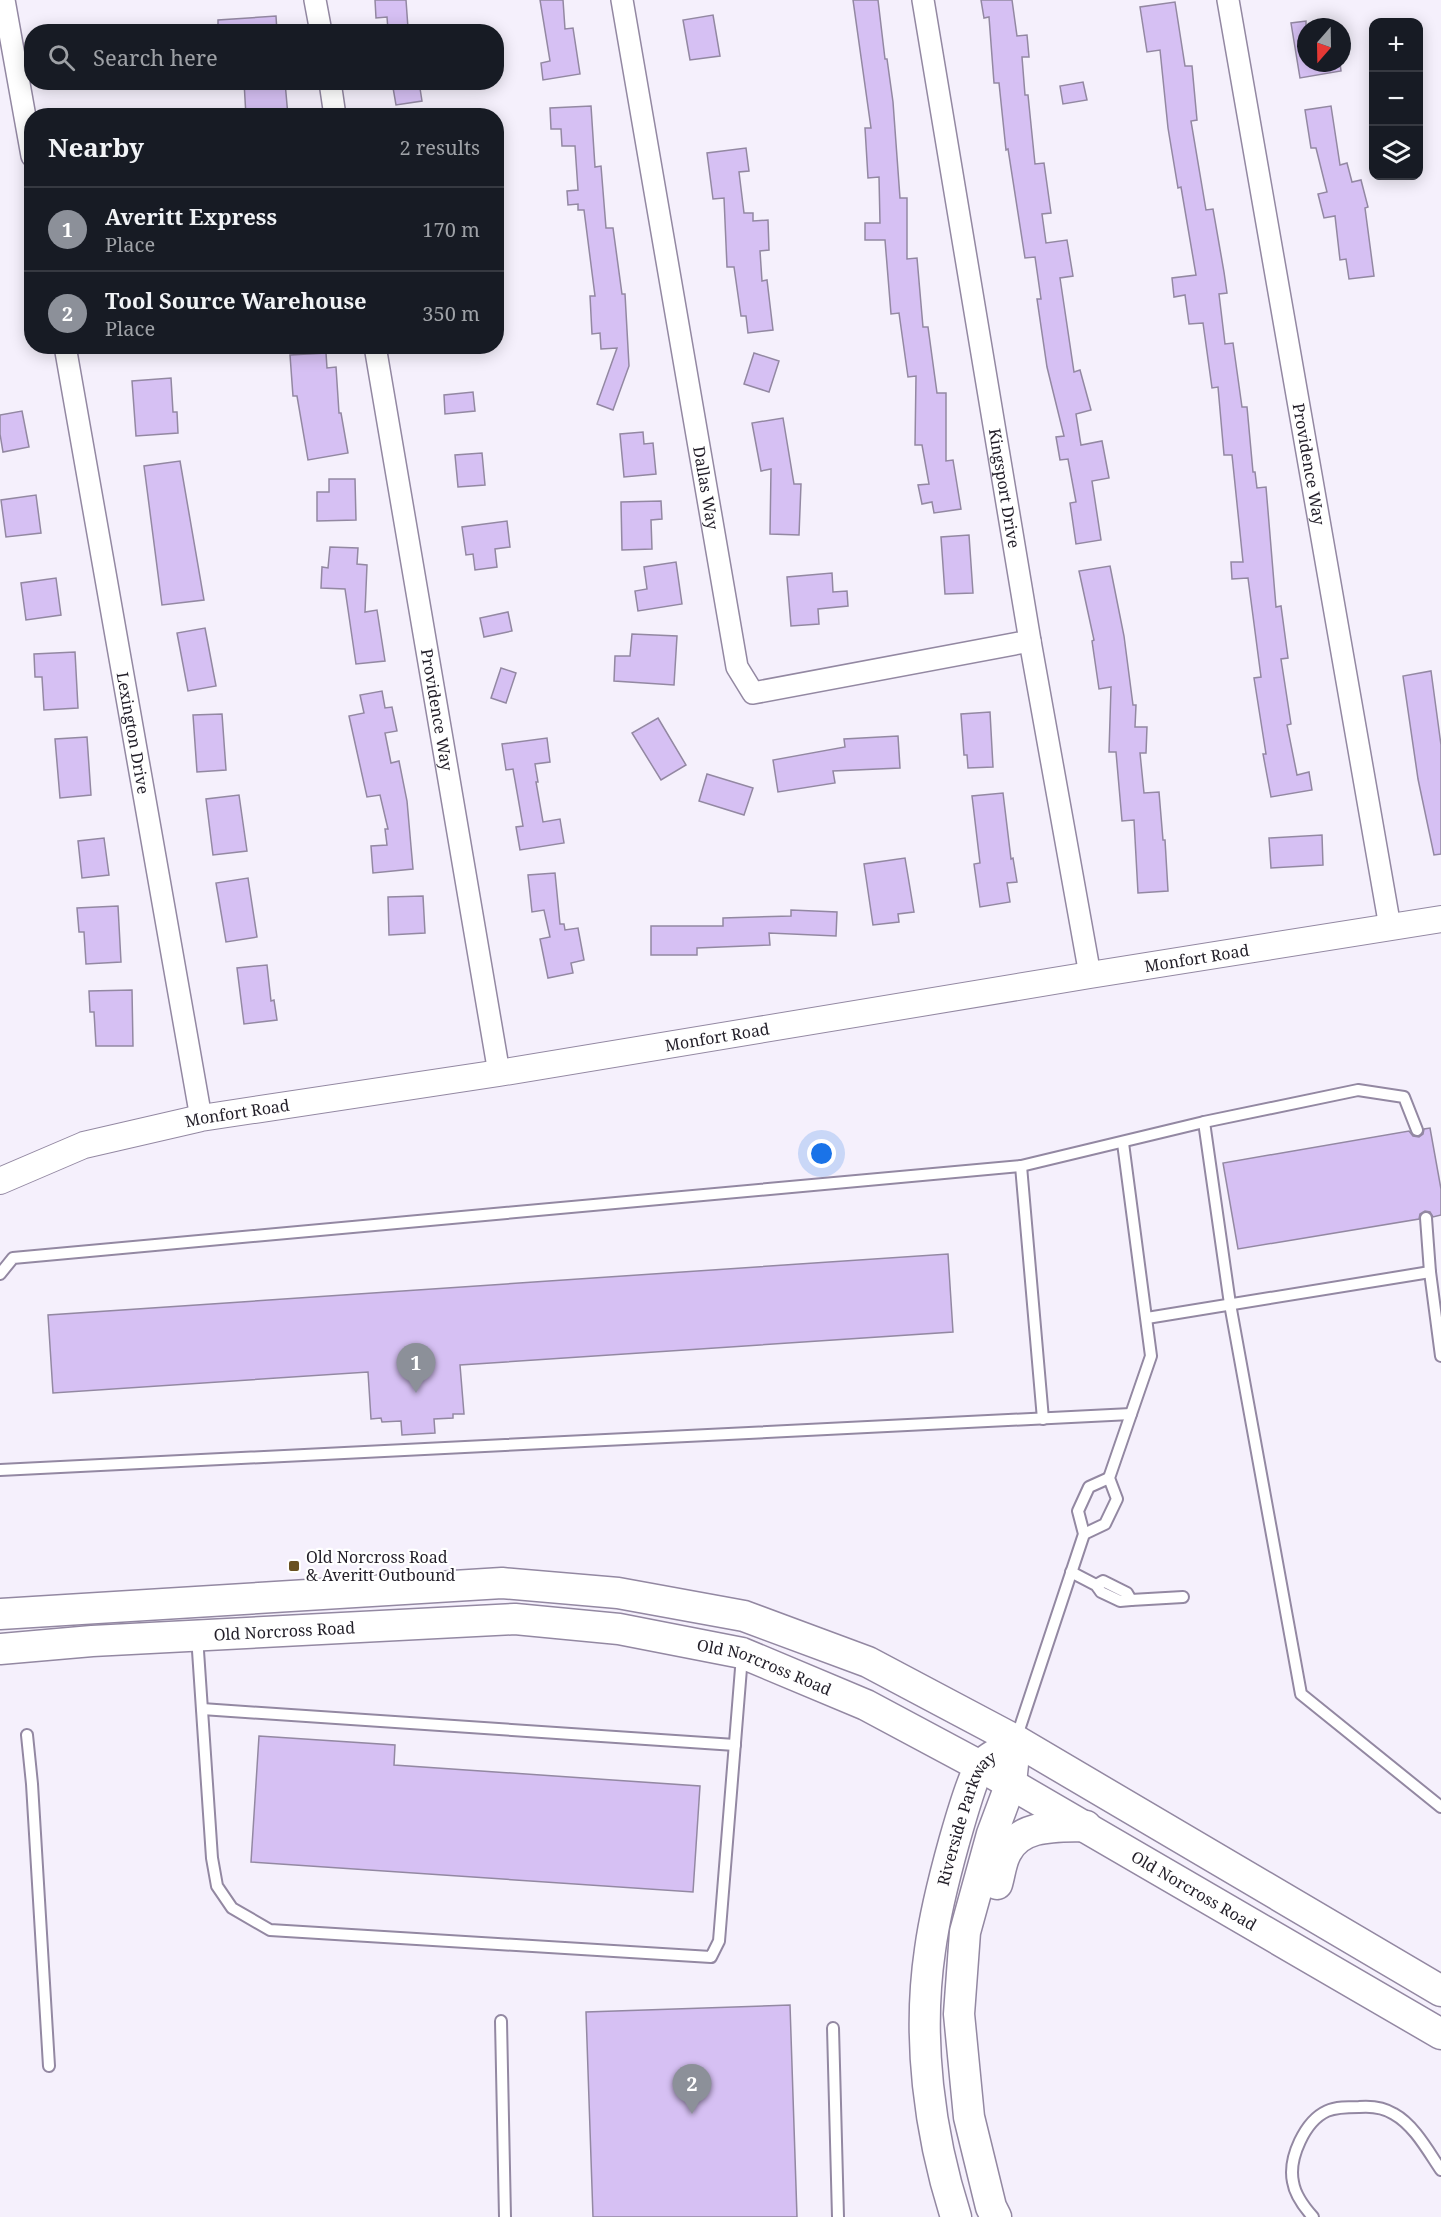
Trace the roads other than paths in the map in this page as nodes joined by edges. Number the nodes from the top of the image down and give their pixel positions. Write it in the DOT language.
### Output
graph roads {
  1 [pos="4,0"];
  2 [pos="315,0"];
  3 [pos="622,0"];
  4 [pos="923,0"];
  5 [pos="1228,0"];
  6 [pos="320,24"];
  7 [pos="331,90"];
  8 [pos="334,108"];
  9 [pos="24,111"];
  10 [pos="66,354"];
  11 [pos="376,354"];
  12 [pos="1030,641"];
  13 [pos="1441,919"];
  14 [pos="1390,927"];
  15 [pos="1090,975"];
  16 [pos="499,1072"];
  17 [pos="201,1118"];
  18 [pos="1204,1122"];
  19 [pos="1417,1130"];
  20 [pos="1123,1143"];
  21 [pos="1021,1166"];
  22 [pos="0,1181"];
  23 [pos="1426,1218"];
  24 [pos="1430,1272"];
  25 [pos="0,1274"];
  26 [pos="1230,1304"];
  27 [pos="1147,1318"];
  28 [pos="1441,1356"];
  29 [pos="1131,1414"];
  30 [pos="1043,1419"];
  31 [pos="0,1470"];
  32 [pos="1109,1478"];
  33 [pos="1084,1534"];
  34 [pos="1071,1572"];
  35 [pos="1183,1598"];
  36 [pos="0,1614"];
  37 [pos="197,1636"];
  38 [pos="0,1649"];
  39 [pos="742,1653"];
  40 [pos="202,1709"];
  41 [pos="27,1735"];
  42 [pos="1015,1740"];
  43 [pos="735,1745"];
  44 [pos="980,1766"];
  45 [pos="1011,1783"];
  46 [pos="1441,1807"];
  47 [pos="1086,1826"];
  48 [pos="1441,1991"];
  49 [pos="959,2014"];
  50 [pos="501,2021"];
  51 [pos="833,2028"];
  52 [pos="1441,2034"];
  53 [pos="49,2066"];
  54 [pos="1441,2169"];
  55 [pos="505,2217"];
  56 [pos="838,2217"];
  57 [pos="956,2217"];
  58 [pos="996,2217"];
  59 [pos="1313,2217"];
  1 -- 9 [label="street"];
  2 -- 6 [label="street"];
  3 -- 12 [label="street, Dallas Way"];
  4 -- 12 [label="street, Kingsport Drive"];
  5 -- 14 [label="street, Providence Way"];
  7 -- 8 [label="street"];
  10 -- 17 [label="street, Lexington Drive"];
  11 -- 16 [label="street, Providence Way"];
  12 -- 15 [label="street, Kingsport Drive"];
  13 -- 14 [label="street, Monfort Road"];
  14 -- 15 [label="street, Monfort Road"];
  15 -- 16 [label="street, Monfort Road"];
  16 -- 17 [label="street, Monfort Road"];
  17 -- 22 [label="street, Monfort Road"];
  18 -- 19 [label="lane"];
  18 -- 20 [label="lane"];
  18 -- 26 [label="lane"];
  20 -- 21 [label="lane"];
  20 -- 27 [label="lane"];
  21 -- 25 [label="lane"];
  21 -- 30 [label="lane"];
  23 -- 24 [label="lane"];
  24 -- 26 [label="lane"];
  24 -- 28 [label="lane"];
  26 -- 27 [label="lane"];
  26 -- 46 [label="lane"];
  27 -- 29 [label="lane"];
  29 -- 30 [label="lane"];
  29 -- 32 [label="lane"];
  30 -- 31 [label="lane"];
  32 -- 33 [label="lane"];
  32 -- 33 [label="lane"];
  33 -- 34 [label="lane"];
  34 -- 35 [label="lane"];
  34 -- 42 [label="lane"];
  36 -- 42 [label="main road, Old Norcross Road"];
  37 -- 38 [label="main road, Old Norcross Road"];
  37 -- 39 [label="main road, Old Norcross Road"];
  37 -- 40 [label="lane"];
  39 -- 43 [label="lane"];
  39 -- 44 [label="main road, Old Norcross Road"];
  40 -- 43 [label="lane"];
  40 -- 43 [label="lane"];
  41 -- 53 [label="lane"];
  42 -- 44 [label="main road, Riverside Parkway"];
  42 -- 45 [label="main road, Riverside Parkway"];
  42 -- 48 [label="main road, Old Norcross Road"];
  44 -- 45 [label="main road, Old Norcross Road"];
  44 -- 57 [label="main road, Riverside Parkway"];
  45 -- 47 [label="main road, Old Norcross Road"];
  45 -- 49 [label="main road, Riverside Parkway"];
  47 -- 49 [label="main road"];
  47 -- 52 [label="main road, Old Norcross Road"];
  49 -- 58 [label="main road, Riverside Parkway"];
  50 -- 55 [label="lane"];
  51 -- 56 [label="lane"];
  54 -- 59 [label="lane"];
}
